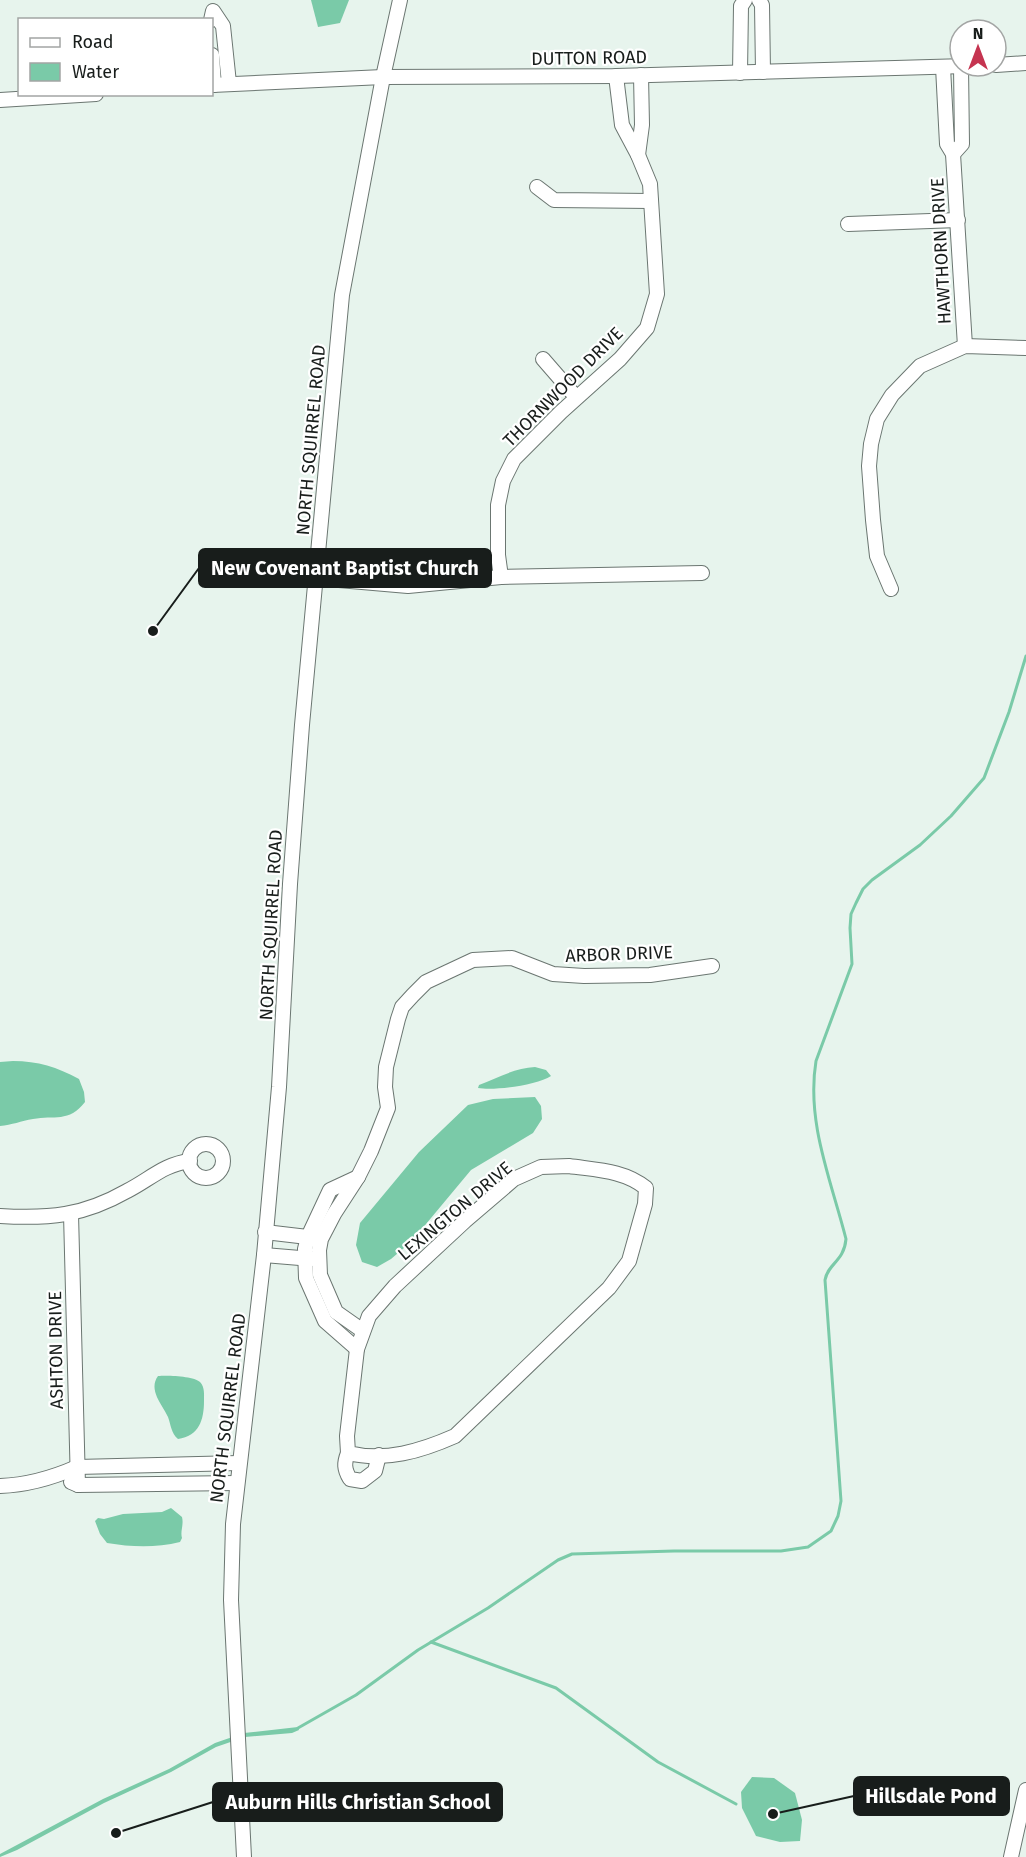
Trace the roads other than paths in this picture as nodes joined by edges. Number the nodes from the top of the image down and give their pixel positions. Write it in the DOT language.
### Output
graph roads {
  1 [pos="400,0"];
  2 [pos="745,0"];
  3 [pos="759,0"];
  4 [pos="212,10"];
  5 [pos="1026,63"];
  6 [pos="1008,64"];
  7 [pos="943,67"];
  8 [pos="948,67"];
  9 [pos="764,72"];
  10 [pos="740,73"];
  11 [pos="641,75"];
  12 [pos="616,76"];
  13 [pos="383,77"];
  14 [pos="961,78"];
  15 [pos="229,83"];
  16 [pos="213,85"];
  17 [pos="64,96"];
  18 [pos="0,100"];
  19 [pos="953,154"];
  20 [pos="639,155"];
  21 [pos="537,187"];
  22 [pos="651,201"];
  23 [pos="958,220"];
  24 [pos="848,224"];
  25 [pos="965,346"];
  26 [pos="1026,348"];
  27 [pos="543,359"];
  28 [pos="576,398"];
  29 [pos="702,573"];
  30 [pos="501,577"];
  31 [pos="316,579"];
  32 [pos="891,589"];
  33 [pos="712,966"];
  34 [pos="190,1161"];
  35 [pos="71,1214"];
  36 [pos="0,1216"];
  37 [pos="266,1232"];
  38 [pos="314,1238"];
  39 [pos="264,1255"];
  40 [pos="312,1259"];
  41 [pos="363,1331"];
  42 [pos="357,1349"];
  43 [pos="348,1453"];
  44 [pos="379,1455"];
  45 [pos="239,1463"];
  46 [pos="154,1465"];
  47 [pos="77,1467"];
  48 [pos="55,1477"];
  49 [pos="155,1483"];
  50 [pos="237,1483"];
  51 [pos="78,1485"];
  52 [pos="0,1486"];
  53 [pos="1026,1790"];
  54 [pos="244,1857"];
  55 [pos="1011,1857"];
  1 -- 13 [label="street, NORTH SQUIRREL ROAD"];
  2 -- 10 [label="street"];
  3 -- 9 [label="street"];
  4 -- 15 [label="street"];
  5 -- 6 [label="street"];
  7 -- 8 [label="street, DUTTON ROAD"];
  7 -- 9 [label="street, DUTTON ROAD"];
  7 -- 19 [label="street, HAWTHORN DRIVE"];
  9 -- 10 [label="street, DUTTON ROAD"];
  10 -- 11 [label="street, DUTTON ROAD"];
  11 -- 12 [label="street, DUTTON ROAD"];
  11 -- 20 [label="street, THORNWOOD DRIVE"];
  12 -- 13 [label="street, DUTTON ROAD"];
  12 -- 20 [label="street, THORNWOOD DRIVE"];
  13 -- 15 [label="street, DUTTON ROAD"];
  13 -- 31 [label="street, NORTH SQUIRREL ROAD"];
  14 -- 19 [label="street, HAWTHORN DRIVE"];
  15 -- 16 [label="street, DUTTON ROAD"];
  17 -- 18 [label="street"];
  19 -- 23 [label="street, HAWTHORN DRIVE"];
  20 -- 22 [label="street, THORNWOOD DRIVE"];
  21 -- 22 [label="street"];
  22 -- 28 [label="street, THORNWOOD DRIVE"];
  23 -- 24 [label="street"];
  23 -- 25 [label="street, HAWTHORN DRIVE"];
  25 -- 26 [label="street"];
  25 -- 32 [label="street"];
  27 -- 28 [label="street"];
  28 -- 30 [label="street, THORNWOOD DRIVE"];
  29 -- 30 [label="street"];
  30 -- 31 [label="street"];
  31 -- 37 [label="street, NORTH SQUIRREL ROAD"];
  33 -- 38 [label="street, ARBOR DRIVE"];
  34 -- 35 [label="street"];
  35 -- 36 [label="street"];
  35 -- 47 [label="street, ASHTON DRIVE"];
  37 -- 38 [label="street"];
  37 -- 39 [label="street, NORTH SQUIRREL ROAD"];
  38 -- 40 [label="street, ARBOR DRIVE"];
  39 -- 40 [label="street"];
  39 -- 45 [label="street, NORTH SQUIRREL ROAD"];
  40 -- 41 [label="street, ARBOR DRIVE"];
  40 -- 42 [label="street, ARBOR DRIVE"];
  41 -- 42 [label="street, LEXINGTON DRIVE"];
  41 -- 44 [label="street, LEXINGTON DRIVE"];
  42 -- 43 [label="street, LEXINGTON DRIVE"];
  43 -- 44 [label="street, LEXINGTON DRIVE"];
  43 -- 44 [label="street"];
  45 -- 46 [label="street"];
  45 -- 50 [label="street, NORTH SQUIRREL ROAD"];
  46 -- 47 [label="street"];
  46 -- 49 [label="street"];
  47 -- 48 [label="street"];
  47 -- 51 [label="street, ASHTON DRIVE"];
  48 -- 51 [label="street"];
  48 -- 52 [label="street"];
  49 -- 50 [label="street"];
  49 -- 51 [label="street"];
  50 -- 54 [label="street, NORTH SQUIRREL ROAD"];
  53 -- 55 [label="street"];
}
